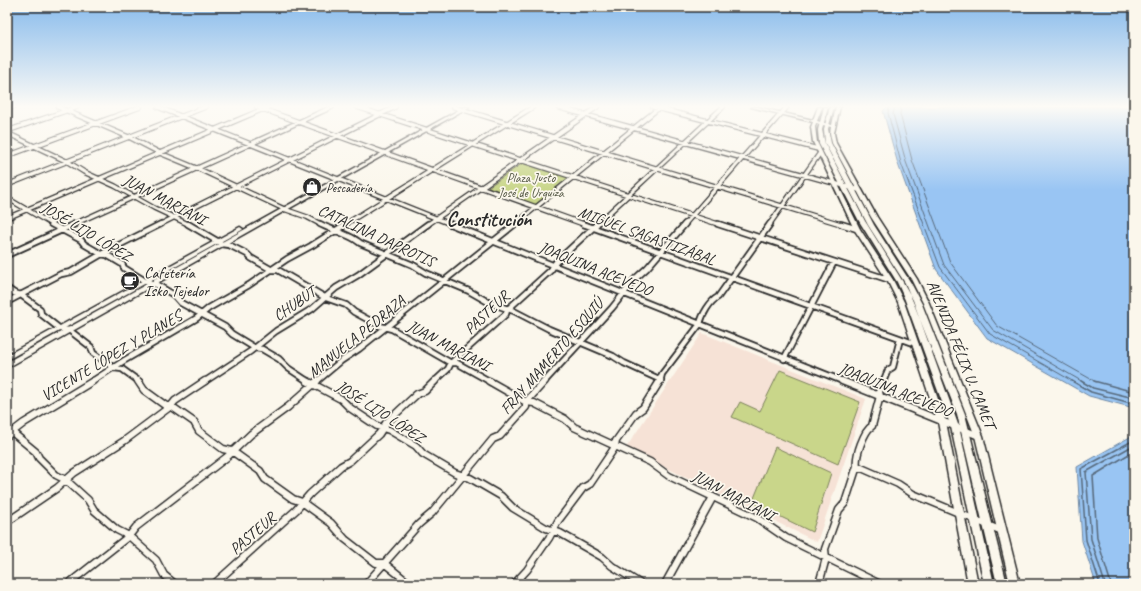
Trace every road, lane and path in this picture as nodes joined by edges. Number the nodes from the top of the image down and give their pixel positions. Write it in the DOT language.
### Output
graph roads {
  1 [pos="12,135"];
  2 [pos="65,135"];
  3 [pos="121,135"];
  4 [pos="133,135"];
  5 [pos="203,135"];
  6 [pos="226,135"];
  7 [pos="272,135"];
  8 [pos="333,135"];
  9 [pos="340,135"];
  10 [pos="415,135"];
  11 [pos="442,135"];
  12 [pos="489,135"];
  13 [pos="546,135"];
  14 [pos="558,135"];
  15 [pos="626,135"];
  16 [pos="658,135"];
  17 [pos="694,135"];
  18 [pos="762,135"];
  19 [pos="815,135"];
  20 [pos="821,135"];
  21 [pos="832,135"];
  22 [pos="337,136"];
  23 [pos="127,137"];
  24 [pos="554,137"];
  25 [pos="686,142"];
  26 [pos="252,144"];
  27 [pos="473,145"];
  28 [pos="33,146"];
  29 [pos="819,151"];
  30 [pos="382,152"];
  31 [pos="604,152"];
  32 [pos="160,153"];
  33 [pos="7,156"];
  34 [pos="742,158"];
  35 [pos="289,160"];
  36 [pos="522,160"];
  37 [pos="65,162"];
  38 [pos="658,168"];
  39 [pos="198,169"];
  40 [pos="432,170"];
  41 [pos="805,175"];
  42 [pos="573,177"];
  43 [pos="100,179"];
  44 [pos="335,179"];
  45 [pos="834,183"];
  46 [pos="7,185"];
  47 [pos="717,186"];
  48 [pos="236,187"];
  49 [pos="848,187"];
  50 [pos="482,188"];
  51 [pos="860,190"];
  52 [pos="629,195"];
  53 [pos="7,198"];
  54 [pos="135,198"];
  55 [pos="386,198"];
  56 [pos="783,206"];
  57 [pos="282,208"];
  58 [pos="535,208"];
  59 [pos="26,210"];
  60 [pos="692,216"];
  61 [pos="7,218"];
  62 [pos="173,218"];
  63 [pos="438,218"];
  64 [pos="594,229"];
  65 [pos="858,229"];
  66 [pos="63,231"];
  67 [pos="333,231"];
  68 [pos="761,238"];
  69 [pos="494,241"];
  70 [pos="220,243"];
  71 [pos="660,253"];
  72 [pos="101,254"];
  73 [pos="7,255"];
  74 [pos="386,255"];
  75 [pos="834,262"];
  76 [pos="554,266"];
  77 [pos="272,270"];
  78 [pos="732,278"];
  79 [pos="890,280"];
  80 [pos="444,282"];
  81 [pos="148,283"];
  82 [pos="7,288"];
  83 [pos="623,294"];
  84 [pos="21,295"];
  85 [pos="326,298"];
  86 [pos="7,302"];
  87 [pos="811,307"];
  88 [pos="507,310"];
  89 [pos="200,315"];
  90 [pos="700,324"];
  91 [pos="385,328"];
  92 [pos="60,329"];
  93 [pos="69,330"];
  94 [pos="900,339"];
  95 [pos="579,343"];
  96 [pos="916,344"];
  97 [pos="254,348"];
  98 [pos="7,358"];
  99 [pos="784,359"];
  100 [pos="451,363"];
  101 [pos="7,365"];
  102 [pos="114,368"];
  103 [pos="661,380"];
  104 [pos="314,385"];
  105 [pos="880,396"];
  106 [pos="526,402"];
  107 [pos="172,406"];
  108 [pos="942,422"];
  109 [pos="954,427"];
  110 [pos="7,428"];
  111 [pos="383,428"];
  112 [pos="14,432"];
  113 [pos="966,432"];
  114 [pos="7,436"];
  115 [pos="979,436"];
  116 [pos="615,447"];
  117 [pos="232,451"];
  118 [pos="857,466"];
  119 [pos="462,476"];
  120 [pos="66,480"];
  121 [pos="713,497"];
  122 [pos="302,502"];
  123 [pos="959,515"];
  124 [pos="974,520"];
  125 [pos="7,522"];
  126 [pos="989,526"];
  127 [pos="553,531"];
  128 [pos="1003,532"];
  129 [pos="129,536"];
  130 [pos="826,558"];
  131 [pos="384,563"];
  132 [pos="68,584"];
  133 [pos="175,584"];
  134 [pos="214,584"];
  135 [pos="366,584"];
  136 [pos="410,584"];
  137 [pos="514,584"];
  138 [pos="641,584"];
  139 [pos="665,584"];
  140 [pos="819,584"];
  141 [pos="880,584"];
  142 [pos="973,584"];
  143 [pos="988,584"];
  144 [pos="1002,584"];
  145 [pos="1015,584"];
  1 -- 28 [label="street, JUAN MARIANI"];
  2 -- 28 [label="street"];
  3 -- 23 [label="street, CATALINA DAPROTIS"];
  4 -- 23 [label="street"];
  5 -- 32 [label="street"];
  6 -- 26 [label="street, JOAQUINA ACEVEDO"];
  7 -- 26 [label="street"];
  8 -- 22 [label="street, MIGUEL SAGASTIZÁBAL"];
  9 -- 22 [label="street"];
  10 -- 30 [label="main road"];
  11 -- 27 [label="street"];
  12 -- 27 [label="street, VICENTE LÓPEZ Y PLANES"];
  13 -- 24 [label="street"];
  14 -- 24 [label="street, CHUBUT"];
  15 -- 31 [label="street, MANUELA PEDRAZA"];
  16 -- 25 [label="street"];
  17 -- 25 [label="street, PASTEUR"];
  18 -- 29 [label="street"];
  18 -- 34 [label="street, FRAY MAMERTO ESQUIÚ"];
  19 -- 29 [label="main road, AVENIDA FÉLIX U. CAMET"];
  20 -- 49 [label="main road, AVENIDA FÉLIX U. CAMET"];
  21 -- 51 [label="main road, AVENIDA FÉLIX U. CAMET"];
  22 -- 30 [label="street, MIGUEL SAGASTIZÁBAL"];
  22 -- 35 [label="street"];
  23 -- 32 [label="street, CATALINA DAPROTIS"];
  23 -- 37 [label="street"];
  24 -- 31 [label="street"];
  24 -- 36 [label="street, CHUBUT"];
  25 -- 34 [label="street"];
  25 -- 38 [label="street, PASTEUR"];
  26 -- 35 [label="street, JOAQUINA ACEVEDO"];
  26 -- 39 [label="street"];
  27 -- 36 [label="street"];
  27 -- 40 [label="street, VICENTE LÓPEZ Y PLANES"];
  28 -- 33 [label="street"];
  28 -- 37 [label="street, JUAN MARIANI"];
  29 -- 41 [label="street"];
  29 -- 45 [label="main road, AVENIDA FÉLIX U. CAMET"];
  30 -- 40 [label="street, MIGUEL SAGASTIZÁBAL"];
  30 -- 44 [label="main road"];
  31 -- 38 [label="street"];
  31 -- 42 [label="street, MANUELA PEDRAZA"];
  32 -- 39 [label="street, CATALINA DAPROTIS"];
  32 -- 43 [label="street"];
  34 -- 41 [label="street"];
  34 -- 47 [label="street, FRAY MAMERTO ESQUIÚ"];
  35 -- 44 [label="street, JOAQUINA ACEVEDO"];
  35 -- 48 [label="street"];
  36 -- 42 [label="street"];
  36 -- 50 [label="street, CHUBUT"];
  37 -- 43 [label="street, JUAN MARIANI"];
  37 -- 46 [label="street"];
  38 -- 47 [label="street"];
  38 -- 52 [label="street, PASTEUR"];
  39 -- 48 [label="street, CATALINA DAPROTIS"];
  39 -- 54 [label="street"];
  40 -- 50 [label="street, MIGUEL SAGASTIZÁBAL"];
  40 -- 55 [label="street, VICENTE LÓPEZ Y PLANES"];
  41 -- 45 [label="street"];
  41 -- 56 [label="street"];
  42 -- 52 [label="street"];
  42 -- 58 [label="street, MANUELA PEDRAZA"];
  43 -- 54 [label="street, JUAN MARIANI"];
  43 -- 59 [label="street"];
  44 -- 55 [label="street, JOAQUINA ACEVEDO"];
  44 -- 57 [label="main road"];
  45 -- 49 [label="street"];
  45 -- 65 [label="main road, AVENIDA FÉLIX U. CAMET"];
  47 -- 56 [label="street"];
  47 -- 60 [label="street, FRAY MAMERTO ESQUIÚ"];
  48 -- 57 [label="street, CATALINA DAPROTIS"];
  48 -- 62 [label="street"];
  49 -- 51 [label="street"];
  49 -- 109 [label="main road, AVENIDA FÉLIX U. CAMET"];
  49 -- 113 [label="main road, AVENIDA FÉLIX U. CAMET"];
  50 -- 58 [label="street, MIGUEL SAGASTIZÁBAL"];
  50 -- 63 [label="street, CHUBUT"];
  51 -- 115 [label="main road, AVENIDA FÉLIX U. CAMET"];
  52 -- 60 [label="street"];
  52 -- 64 [label="street, PASTEUR"];
  53 -- 59 [label="street, JOSÉ LIJO LÓPEZ"];
  54 -- 62 [label="street, JUAN MARIANI"];
  54 -- 66 [label="street"];
  55 -- 63 [label="street, JOAQUINA ACEVEDO"];
  55 -- 67 [label="street, VICENTE LÓPEZ Y PLANES"];
  56 -- 65 [label="street"];
  56 -- 68 [label="street"];
  57 -- 67 [label="street, CATALINA DAPROTIS"];
  57 -- 70 [label="main road"];
  58 -- 64 [label="street, MIGUEL SAGASTIZÁBAL"];
  58 -- 69 [label="street, MANUELA PEDRAZA"];
  59 -- 61 [label="street"];
  59 -- 66 [label="street, JOSÉ LIJO LÓPEZ"];
  60 -- 68 [label="street"];
  60 -- 71 [label="street, FRAY MAMERTO ESQUIÚ"];
  62 -- 70 [label="street, JUAN MARIANI"];
  62 -- 72 [label="street"];
  63 -- 69 [label="street, JOAQUINA ACEVEDO"];
  63 -- 74 [label="street, CHUBUT"];
  64 -- 71 [label="street, MIGUEL SAGASTIZÁBAL"];
  64 -- 76 [label="street, PASTEUR"];
  65 -- 79 [label="main road, AVENIDA FÉLIX U. CAMET"];
  66 -- 72 [label="street, JOSÉ LIJO LÓPEZ"];
  66 -- 73 [label="street"];
  67 -- 74 [label="street, CATALINA DAPROTIS"];
  67 -- 77 [label="street, VICENTE LÓPEZ Y PLANES"];
  68 -- 75 [label="street"];
  68 -- 78 [label="street"];
  69 -- 76 [label="street, JOAQUINA ACEVEDO"];
  69 -- 80 [label="street, MANUELA PEDRAZA"];
  70 -- 77 [label="street, JUAN MARIANI"];
  70 -- 81 [label="main road"];
  71 -- 78 [label="street, MIGUEL SAGASTIZÁBAL"];
  71 -- 83 [label="street, FRAY MAMERTO ESQUIÚ"];
  72 -- 81 [label="street, JOSÉ LIJO LÓPEZ"];
  72 -- 84 [label="street"];
  74 -- 80 [label="street, CATALINA DAPROTIS"];
  74 -- 85 [label="street, CHUBUT"];
  75 -- 79 [label="street"];
  75 -- 87 [label="street"];
  76 -- 83 [label="street, JOAQUINA ACEVEDO"];
  76 -- 88 [label="street, PASTEUR"];
  77 -- 85 [label="street, JUAN MARIANI"];
  77 -- 89 [label="street, VICENTE LÓPEZ Y PLANES"];
  78 -- 87 [label="street, MIGUEL SAGASTIZÁBAL"];
  78 -- 90 [label="street"];
  79 -- 96 [label="main road, AVENIDA FÉLIX U. CAMET"];
  80 -- 88 [label="street, CATALINA DAPROTIS"];
  80 -- 91 [label="street, MANUELA PEDRAZA"];
  81 -- 89 [label="street, JOSÉ LIJO LÓPEZ"];
  81 -- 92 [label="main road"];
  81 -- 93 [label="main road"];
  82 -- 84 [label="street"];
  83 -- 90 [label="street, JOAQUINA ACEVEDO"];
  83 -- 95 [label="street, FRAY MAMERTO ESQUIÚ"];
  84 -- 86 [label="street"];
  84 -- 92 [label="street"];
  85 -- 91 [label="street, JUAN MARIANI"];
  85 -- 97 [label="street, CHUBUT"];
  87 -- 94 [label="street, MIGUEL SAGASTIZÁBAL"];
  87 -- 99 [label="street"];
  88 -- 95 [label="street, CATALINA DAPROTIS"];
  88 -- 100 [label="street, PASTEUR"];
  89 -- 97 [label="street, JOSÉ LIJO LÓPEZ"];
  89 -- 102 [label="street, VICENTE LÓPEZ Y PLANES"];
  90 -- 99 [label="street, JOAQUINA ACEVEDO"];
  90 -- 103 [label="street"];
  91 -- 100 [label="street, JUAN MARIANI"];
  91 -- 104 [label="street, MANUELA PEDRAZA"];
  92 -- 93 [label="street"];
  92 -- 98 [label="main road"];
  93 -- 101 [label="main road"];
  93 -- 102 [label="street"];
  94 -- 96 [label="street, MIGUEL SAGASTIZÁBAL"];
  94 -- 105 [label="street"];
  95 -- 103 [label="street, CATALINA DAPROTIS"];
  95 -- 106 [label="street, FRAY MAMERTO ESQUIÚ"];
  96 -- 108 [label="main road, AVENIDA FÉLIX U. CAMET"];
  97 -- 104 [label="street, JOSÉ LIJO LÓPEZ"];
  97 -- 107 [label="street, CHUBUT"];
  99 -- 105 [label="street, JOAQUINA ACEVEDO"];
  100 -- 106 [label="street, JUAN MARIANI"];
  100 -- 111 [label="street, PASTEUR"];
  102 -- 107 [label="street"];
  102 -- 112 [label="street, VICENTE LÓPEZ Y PLANES"];
  103 -- 116 [label="street"];
  104 -- 111 [label="street, JOSÉ LIJO LÓPEZ"];
  104 -- 117 [label="street, MANUELA PEDRAZA"];
  105 -- 108 [label="street, JOAQUINA ACEVEDO"];
  105 -- 118 [label="street"];
  106 -- 116 [label="street, JUAN MARIANI"];
  106 -- 119 [label="street, FRAY MAMERTO ESQUIÚ"];
  107 -- 117 [label="street"];
  107 -- 120 [label="street, CHUBUT"];
  108 -- 109 [label="street, JOAQUINA ACEVEDO"];
  108 -- 123 [label="main road, AVENIDA FÉLIX U. CAMET"];
  109 -- 113 [label="street, JOAQUINA ACEVEDO"];
  109 -- 124 [label="main road, AVENIDA FÉLIX U. CAMET"];
  110 -- 112 [label="street"];
  111 -- 119 [label="street, JOSÉ LIJO LÓPEZ"];
  111 -- 122 [label="street, PASTEUR"];
  112 -- 114 [label="street, VICENTE LÓPEZ Y PLANES"];
  112 -- 120 [label="street"];
  113 -- 115 [label="street, JOAQUINA ACEVEDO"];
  113 -- 126 [label="main road, AVENIDA FÉLIX U. CAMET"];
  115 -- 128 [label="main road, AVENIDA FÉLIX U. CAMET"];
  116 -- 121 [label="street, JUAN MARIANI"];
  116 -- 127 [label="street"];
  117 -- 122 [label="street"];
  117 -- 129 [label="street, MANUELA PEDRAZA"];
  118 -- 123 [label="street"];
  118 -- 130 [label="street"];
  119 -- 127 [label="street, JOSÉ LIJO LÓPEZ"];
  119 -- 131 [label="street, FRAY MAMERTO ESQUIÚ"];
  120 -- 125 [label="street, CHUBUT"];
  120 -- 129 [label="street"];
  121 -- 130 [label="street, JUAN MARIANI"];
  121 -- 139 [label="street"];
  122 -- 131 [label="street"];
  122 -- 134 [label="street, PASTEUR"];
  123 -- 124 [label="street"];
  123 -- 142 [label="main road, AVENIDA FÉLIX U. CAMET"];
  124 -- 126 [label="street"];
  124 -- 143 [label="main road, AVENIDA FÉLIX U. CAMET"];
  126 -- 128 [label="street"];
  126 -- 144 [label="main road, AVENIDA FÉLIX U. CAMET"];
  127 -- 137 [label="street"];
  127 -- 138 [label="street, JOSÉ LIJO LÓPEZ"];
  128 -- 145 [label="main road, AVENIDA FÉLIX U. CAMET"];
  129 -- 132 [label="street, MANUELA PEDRAZA"];
  129 -- 133 [label="street"];
  130 -- 140 [label="street"];
  130 -- 141 [label="street, JUAN MARIANI"];
  131 -- 135 [label="street, FRAY MAMERTO ESQUIÚ"];
  131 -- 136 [label="street"];
}
